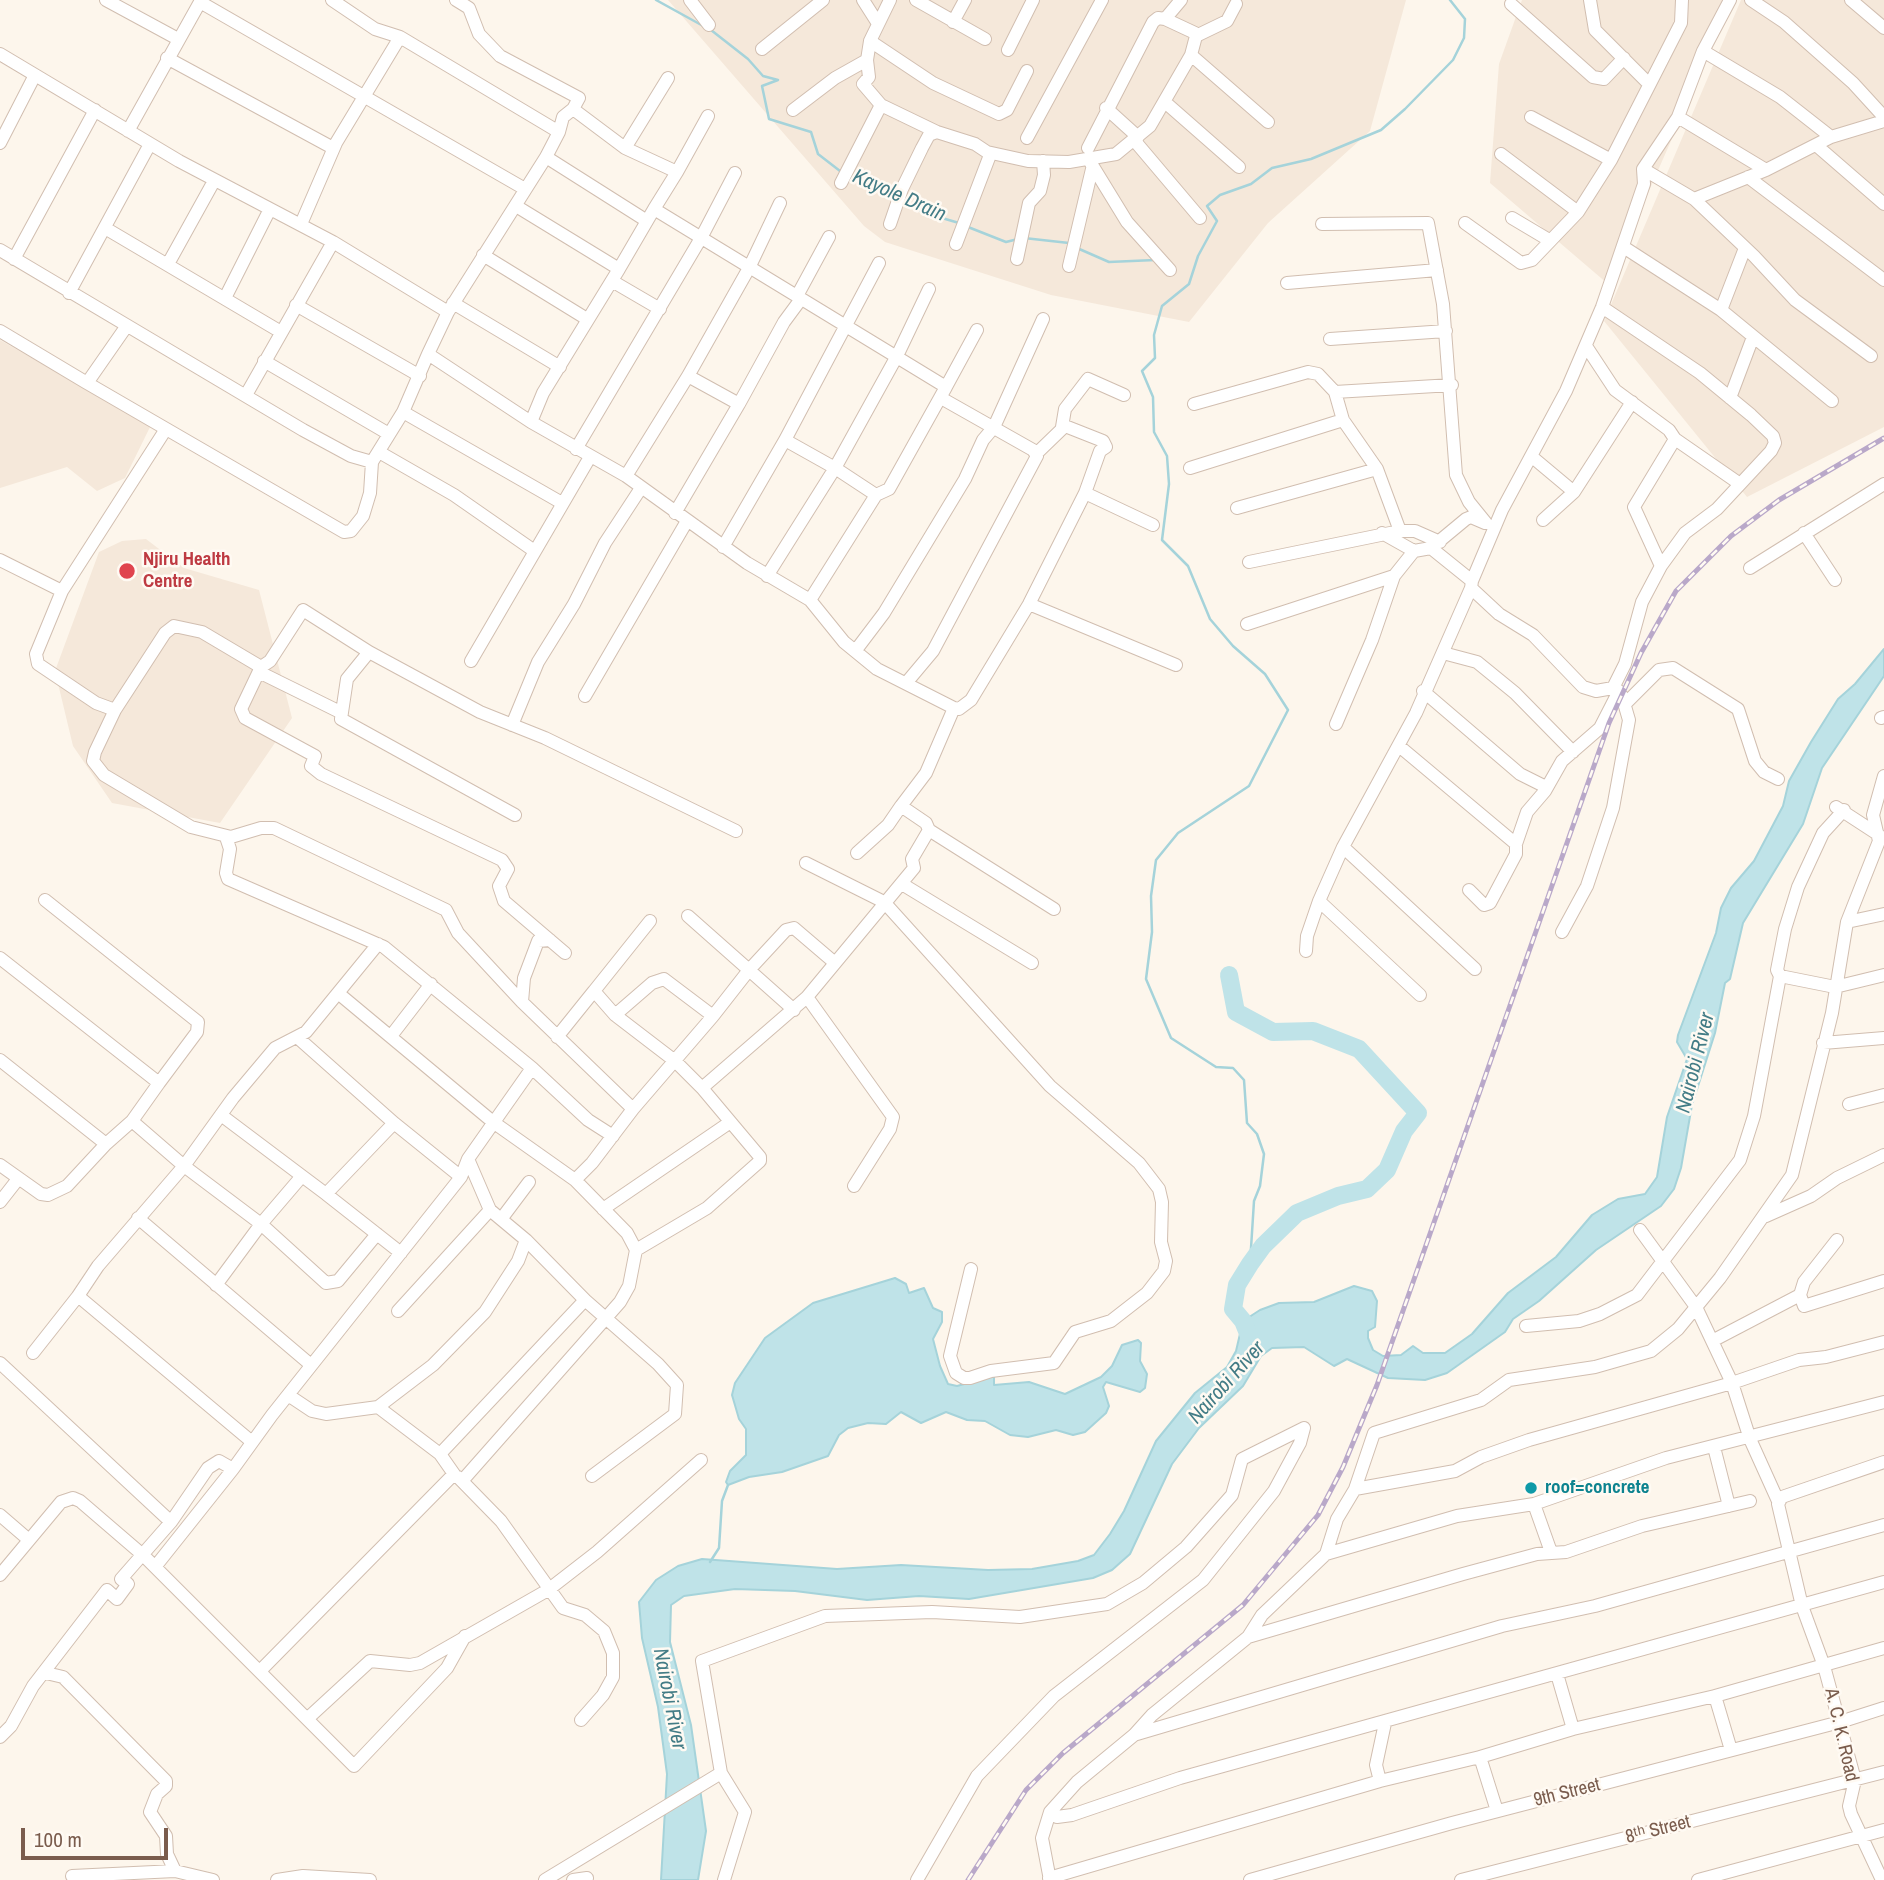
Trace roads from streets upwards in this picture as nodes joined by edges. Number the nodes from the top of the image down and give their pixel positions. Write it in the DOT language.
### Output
graph roads {
  1 [pos="106,0"];
  2 [pos="332,0"];
  3 [pos="456,0"];
  4 [pos="690,0"];
  5 [pos="823,0"];
  6 [pos="863,0"];
  7 [pos="890,0"];
  8 [pos="916,0"];
  9 [pos="965,0"];
  10 [pos="1033,0"];
  11 [pos="1102,0"];
  12 [pos="1181,0"];
  13 [pos="1590,0"];
  14 [pos="1682,0"];
  15 [pos="1730,0"];
  16 [pos="1751,0"];
  17 [pos="1851,0"];
  18 [pos="201,1"];
  19 [pos="1511,4"];
  20 [pos="1237,5"];
  21 [pos="1165,19"];
  22 [pos="877,22"];
  23 [pos="953,22"];
  24 [pos="709,25"];
  25 [pos="1884,28"];
  26 [pos="1196,36"];
  27 [pos="400,37"];
  28 [pos="985,39"];
  29 [pos="178,40"];
  30 [pos="870,41"];
  31 [pos="762,49"];
  32 [pos="1008,50"];
  33 [pos="1703,51"];
  34 [pos="0,54"];
  35 [pos="1191,55"];
  36 [pos="167,58"];
  37 [pos="1624,58"];
  38 [pos="867,60"];
  39 [pos="1027,71"];
  40 [pos="35,75"];
  41 [pos="667,78"];
  42 [pos="1649,84"];
  43 [pos="365,95"];
  44 [pos="1166,103"];
  45 [pos="881,105"];
  46 [pos="1107,108"];
  47 [pos="573,109"];
  48 [pos="94,110"];
  49 [pos="793,110"];
  50 [pos="708,116"];
  51 [pos="1531,117"];
  52 [pos="1678,117"];
  53 [pos="1884,119"];
  54 [pos="1268,122"];
  55 [pos="128,131"];
  56 [pos="559,132"];
  57 [pos="937,132"];
  58 [pos="1831,137"];
  59 [pos="1027,138"];
  60 [pos="1136,138"];
  61 [pos="0,143"];
  62 [pos="150,144"];
  63 [pos="1816,145"];
  64 [pos="333,148"];
  65 [pos="625,148"];
  66 [pos="987,152"];
  67 [pos="1501,154"];
  68 [pos="546,157"];
  69 [pos="1090,159"];
  70 [pos="1611,160"];
  71 [pos="1043,161"];
  72 [pos="1239,167"];
  73 [pos="1643,169"];
  74 [pos="1766,170"];
  75 [pos="677,172"];
  76 [pos="735,173"];
  77 [pos="1748,177"];
  78 [pos="214,181"];
  79 [pos="841,183"];
  80 [pos="526,189"];
  81 [pos="1694,200"];
  82 [pos="780,203"];
  83 [pos="1884,204"];
  84 [pos="516,206"];
  85 [pos="270,209"];
  86 [pos="654,209"];
  87 [pos="1578,212"];
  88 [pos="1200,218"];
  89 [pos="1512,218"];
  90 [pos="647,221"];
  91 [pos="1465,223"];
  92 [pos="302,224"];
  93 [pos="890,224"];
  94 [pos="1322,225"];
  95 [pos="105,228"];
  96 [pos="829,237"];
  97 [pos="701,238"];
  98 [pos="1549,240"];
  99 [pos="334,242"];
  100 [pos="956,244"];
  101 [pos="1625,247"];
  102 [pos="1745,248"];
  103 [pos="0,250"];
  104 [pos="483,256"];
  105 [pos="14,259"];
  106 [pos="1017,259"];
  107 [pos="879,263"];
  108 [pos="167,264"];
  109 [pos="1069,266"];
  110 [pos="749,268"];
  111 [pos="619,269"];
  112 [pos="1170,270"];
  113 [pos="1437,270"];
  114 [pos="1884,280"];
  115 [pos="611,281"];
  116 [pos="1287,283"];
  117 [pos="929,289"];
  118 [pos="69,293"];
  119 [pos="225,298"];
  120 [pos="799,298"];
  121 [pos="296,305"];
  122 [pos="450,307"];
  123 [pos="1602,307"];
  124 [pos="660,309"];
  125 [pos="1721,310"];
  126 [pos="587,319"];
  127 [pos="1043,319"];
  128 [pos="847,326"];
  129 [pos="126,327"];
  130 [pos="977,330"];
  131 [pos="0,331"];
  132 [pos="281,331"];
  133 [pos="1446,331"];
  134 [pos="1754,337"];
  135 [pos="1330,340"];
  136 [pos="1586,346"];
  137 [pos="429,354"];
  138 [pos="897,356"];
  139 [pos="1871,356"];
  140 [pos="264,360"];
  141 [pos="560,367"];
  142 [pos="421,376"];
  143 [pos="688,376"];
  144 [pos="87,383"];
  145 [pos="1452,385"];
  146 [pos="1335,392"];
  147 [pos="944,393"];
  148 [pos="246,395"];
  149 [pos="1124,395"];
  150 [pos="1730,398"];
  151 [pos="1832,401"];
  152 [pos="1632,402"];
  153 [pos="739,404"];
  154 [pos="1194,404"];
  155 [pos="403,412"];
  156 [pos="1343,420"];
  157 [pos="531,422"];
  158 [pos="994,426"];
  159 [pos="1062,427"];
  160 [pos="166,429"];
  161 [pos="389,434"];
  162 [pos="1675,439"];
  163 [pos="785,440"];
  164 [pos="576,449"];
  165 [pos="1036,454"];
  166 [pos="1531,456"];
  167 [pos="376,457"];
  168 [pos="590,457"];
  169 [pos="835,468"];
  170 [pos="1190,468"];
  171 [pos="1377,469"];
  172 [pos="626,476"];
  173 [pos="1740,484"];
  174 [pos="1884,484"];
  175 [pos="642,488"];
  176 [pos="1574,492"];
  177 [pos="1086,493"];
  178 [pos="876,495"];
  179 [pos="562,503"];
  180 [pos="1237,508"];
  181 [pos="675,513"];
  182 [pos="1499,517"];
  183 [pos="1543,520"];
  184 [pos="687,522"];
  185 [pos="1486,523"];
  186 [pos="1153,525"];
  187 [pos="1400,531"];
  188 [pos="1382,533"];
  189 [pos="1804,533"];
  190 [pos="1435,545"];
  191 [pos="723,547"];
  192 [pos="533,550"];
  193 [pos="1414,551"];
  194 [pos="0,560"];
  195 [pos="1249,562"];
  196 [pos="1661,566"];
  197 [pos="1750,568"];
  198 [pos="767,576"];
  199 [pos="1394,576"];
  200 [pos="1835,580"];
  201 [pos="1471,584"];
  202 [pos="62,591"];
  203 [pos="810,600"];
  204 [pos="1029,604"];
  205 [pos="1247,624"];
  206 [pos="856,650"];
  207 [pos="369,652"];
  208 [pos="1443,653"];
  209 [pos="471,661"];
  210 [pos="1175,665"];
  211 [pos="260,669"];
  212 [pos="907,682"];
  213 [pos="1616,690"];
  214 [pos="1423,691"];
  215 [pos="585,696"];
  216 [pos="1625,704"];
  217 [pos="954,708"];
  218 [pos="115,710"];
  219 [pos="340,712"];
  220 [pos="1336,724"];
  221 [pos="512,725"];
  222 [pos="1399,746"];
  223 [pos="1573,752"];
  224 [pos="1884,776"];
  225 [pos="1778,779"];
  226 [pos="1546,786"];
  227 [pos="901,806"];
  228 [pos="1879,808"];
  229 [pos="515,815"];
  230 [pos="929,830"];
  231 [pos="736,831"];
  232 [pos="1880,836"];
  233 [pos="226,837"];
  234 [pos="1516,845"];
  235 [pos="1343,847"];
  236 [pos="857,853"];
  237 [pos="1878,856"];
  238 [pos="806,863"];
  239 [pos="902,884"];
  240 [pos="1469,890"];
  241 [pos="45,900"];
  242 [pos="1320,901"];
  243 [pos="884,902"];
  244 [pos="1054,909"];
  245 [pos="1884,914"];
  246 [pos="688,916"];
  247 [pos="650,921"];
  248 [pos="1847,922"];
  249 [pos="1562,932"];
  250 [pos="550,940"];
  251 [pos="378,944"];
  252 [pos="1306,951"];
  253 [pos="565,953"];
  254 [pos="0,958"];
  255 [pos="835,962"];
  256 [pos="1032,962"];
  257 [pos="1475,969"];
  258 [pos="749,970"];
  259 [pos="1884,975"];
  260 [pos="1780,976"];
  261 [pos="431,984"];
  262 [pos="1835,987"];
  263 [pos="594,992"];
  264 [pos="338,993"];
  265 [pos="1420,995"];
  266 [pos="807,997"];
  267 [pos="522,1002"];
  268 [pos="794,1010"];
  269 [pos="615,1015"];
  270 [pos="713,1016"];
  271 [pos="391,1035"];
  272 [pos="297,1037"];
  273 [pos="557,1037"];
  274 [pos="1884,1038"];
  275 [pos="1823,1043"];
  276 [pos="0,1060"];
  277 [pos="675,1061"];
  278 [pos="532,1068"];
  279 [pos="159,1083"];
  280 [pos="702,1088"];
  281 [pos="1884,1095"];
  282 [pos="1849,1104"];
  283 [pos="633,1110"];
  284 [pos="221,1115"];
  285 [pos="132,1121"];
  286 [pos="493,1122"];
  287 [pos="394,1123"];
  288 [pos="729,1123"];
  289 [pos="613,1136"];
  290 [pos="106,1144"];
  291 [pos="1884,1155"];
  292 [pos="468,1159"];
  293 [pos="0,1165"];
  294 [pos="184,1166"];
  295 [pos="302,1176"];
  296 [pos="461,1177"];
  297 [pos="19,1179"];
  298 [pos="575,1180"];
  299 [pos="529,1182"];
  300 [pos="854,1186"];
  301 [pos="326,1194"];
  302 [pos="0,1202"];
  303 [pos="603,1209"];
  304 [pos="490,1210"];
  305 [pos="1766,1216"];
  306 [pos="502,1217"];
  307 [pos="138,1218"];
  308 [pos="261,1224"];
  309 [pos="1640,1230"];
  310 [pos="377,1234"];
  311 [pos="526,1240"];
  312 [pos="1838,1240"];
  313 [pos="636,1250"];
  314 [pos="401,1253"];
  315 [pos="1665,1262"];
  316 [pos="971,1269"];
  317 [pos="1884,1281"];
  318 [pos="216,1285"];
  319 [pos="1800,1295"];
  320 [pos="78,1296"];
  321 [pos="585,1300"];
  322 [pos="1696,1307"];
  323 [pos="398,1311"];
  324 [pos="608,1319"];
  325 [pos="1526,1326"];
  326 [pos="1714,1340"];
  327 [pos="1884,1342"];
  328 [pos="33,1353"];
  329 [pos="0,1363"];
  330 [pos="311,1365"];
  331 [pos="1732,1383"];
  332 [pos="288,1395"];
  333 [pos="1884,1402"];
  334 [pos="378,1407"];
  335 [pos="1750,1439"];
  336 [pos="252,1442"];
  337 [pos="1714,1447"];
  338 [pos="440,1454"];
  339 [pos="701,1460"];
  340 [pos="1884,1462"];
  341 [pos="233,1469"];
  342 [pos="592,1476"];
  343 [pos="458,1478"];
  344 [pos="1355,1489"];
  345 [pos="1778,1500"];
  346 [pos="1750,1501"];
  347 [pos="1534,1504"];
  348 [pos="1728,1506"];
  349 [pos="0,1516"];
  350 [pos="171,1522"];
  351 [pos="1884,1525"];
  352 [pos="29,1540"];
  353 [pos="1789,1550"];
  354 [pos="1551,1552"];
  355 [pos="1326,1555"];
  356 [pos="144,1556"];
  357 [pos="155,1567"];
  358 [pos="0,1575"];
  359 [pos="1884,1582"];
  360 [pos="548,1590"];
  361 [pos="1802,1606"];
  362 [pos="465,1636"];
  363 [pos="1248,1637"];
  364 [pos="1884,1648"];
  365 [pos="1824,1666"];
  366 [pos="260,1671"];
  367 [pos="46,1673"];
  368 [pos="1557,1674"];
  369 [pos="1715,1696"];
  370 [pos="1884,1708"];
  371 [pos="307,1718"];
  372 [pos="581,1720"];
  373 [pos="1385,1723"];
  374 [pos="1840,1723"];
  375 [pos="1573,1729"];
  376 [pos="1134,1735"];
  377 [pos="0,1737"];
  378 [pos="1731,1751"];
  379 [pos="1480,1757"];
  380 [pos="1884,1772"];
  381 [pos="721,1773"];
  382 [pos="1855,1780"];
  383 [pos="1380,1781"];
  384 [pos="1497,1811"];
  385 [pos="1050,1812"];
  386 [pos="1884,1830"];
  387 [pos="1860,1836"];
  388 [pos="171,1874"];
  389 [pos="72,1876"];
  390 [pos="587,1878"];
  391 [pos="327,1879"];
  392 [pos="1050,1879"];
  393 [pos="213,1880"];
  394 [pos="277,1880"];
  395 [pos="370,1880"];
  396 [pos="545,1880"];
  397 [pos="573,1880"];
  398 [pos="724,1880"];
  399 [pos="917,1880"];
  400 [pos="1250,1880"];
  401 [pos="1461,1880"];
  402 [pos="1698,1880"];
  403 [pos="1882,1880"];
  1 -- 29 [label="street"];
  2 -- 27 [label="street"];
  3 -- 47 [label="street"];
  4 -- 24 [label="street"];
  5 -- 31 [label="street"];
  6 -- 22 [label="street"];
  7 -- 22 [label="street"];
  8 -- 23 [label="street"];
  9 -- 23 [label="street"];
  10 -- 32 [label="street"];
  11 -- 59 [label="street"];
  12 -- 21 [label="street"];
  13 -- 37 [label="street"];
  14 -- 42 [label="street"];
  15 -- 33 [label="street"];
  16 -- 53 [label="street"];
  17 -- 25 [label="street"];
  18 -- 29 [label="street"];
  18 -- 43 [label="street"];
  19 -- 37 [label="street"];
  20 -- 26 [label="street"];
  21 -- 26 [label="street"];
  21 -- 46 [label="street"];
  22 -- 30 [label="street"];
  23 -- 28 [label="street"];
  26 -- 35 [label="street"];
  27 -- 43 [label="street"];
  27 -- 56 [label="street"];
  29 -- 36 [label="street"];
  30 -- 38 [label="street"];
  30 -- 39 [label="street"];
  33 -- 52 [label="street"];
  33 -- 58 [label="street"];
  34 -- 40 [label="street"];
  35 -- 44 [label="street"];
  35 -- 54 [label="street"];
  36 -- 55 [label="street"];
  36 -- 64 [label="street"];
  37 -- 42 [label="street"];
  38 -- 45 [label="street"];
  38 -- 49 [label="street"];
  40 -- 48 [label="street"];
  40 -- 61 [label="street"];
  41 -- 65 [label="street"];
  42 -- 70 [label="street"];
  43 -- 64 [label="street"];
  43 -- 80 [label="street"];
  44 -- 60 [label="street"];
  44 -- 72 [label="street"];
  45 -- 57 [label="street"];
  45 -- 79 [label="street"];
  46 -- 60 [label="street"];
  46 -- 69 [label="street"];
  47 -- 56 [label="street"];
  47 -- 65 [label="street"];
  48 -- 55 [label="street"];
  48 -- 105 [label="street"];
  50 -- 75 [label="street"];
  51 -- 70 [label="street"];
  52 -- 73 [label="street"];
  52 -- 74 [label="street"];
  53 -- 58 [label="street"];
  55 -- 62 [label="street"];
  56 -- 68 [label="street"];
  57 -- 66 [label="street"];
  57 -- 93 [label="street"];
  58 -- 63 [label="street"];
  60 -- 69 [label="street"];
  60 -- 88 [label="street"];
  62 -- 78 [label="street"];
  62 -- 95 [label="street"];
  63 -- 74 [label="street"];
  63 -- 83 [label="street"];
  64 -- 92 [label="street"];
  65 -- 75 [label="street"];
  66 -- 71 [label="street"];
  66 -- 100 [label="street"];
  67 -- 87 [label="street"];
  68 -- 80 [label="street"];
  68 -- 90 [label="street"];
  69 -- 71 [label="street"];
  69 -- 109 [label="street"];
  69 -- 112 [label="street"];
  70 -- 87 [label="street"];
  71 -- 106 [label="street"];
  73 -- 81 [label="street"];
  73 -- 101 [label="street"];
  74 -- 77 [label="street"];
  75 -- 86 [label="street"];
  76 -- 97 [label="street"];
  77 -- 81 [label="street"];
  77 -- 114 [label="street"];
  78 -- 85 [label="street"];
  78 -- 108 [label="street"];
  80 -- 84 [label="street"];
  81 -- 102 [label="street"];
  82 -- 110 [label="street"];
  84 -- 104 [label="street"];
  84 -- 111 [label="street"];
  85 -- 92 [label="street"];
  85 -- 119 [label="street"];
  86 -- 90 [label="street"];
  86 -- 97 [label="street"];
  87 -- 98 [label="street"];
  89 -- 98 [label="street"];
  90 -- 111 [label="street"];
  91 -- 98 [label="street"];
  92 -- 99 [label="street"];
  94 -- 113 [label="street"];
  95 -- 108 [label="street"];
  95 -- 118 [label="street"];
  96 -- 120 [label="street"];
  97 -- 110 [label="street"];
  97 -- 124 [label="street"];
  99 -- 121 [label="street"];
  99 -- 122 [label="street"];
  101 -- 123 [label="street"];
  101 -- 125 [label="street"];
  102 -- 125 [label="street"];
  102 -- 139 [label="street"];
  103 -- 105 [label="street"];
  104 -- 122 [label="street"];
  104 -- 126 [label="street"];
  105 -- 118 [label="street"];
  107 -- 128 [label="street"];
  108 -- 119 [label="street"];
  110 -- 120 [label="street"];
  110 -- 143 [label="street"];
  111 -- 115 [label="street"];
  113 -- 116 [label="street"];
  113 -- 133 [label="street"];
  115 -- 124 [label="street"];
  115 -- 126 [label="street"];
  117 -- 138 [label="street"];
  118 -- 129 [label="street"];
  119 -- 132 [label="street"];
  120 -- 128 [label="street"];
  120 -- 153 [label="street"];
  121 -- 132 [label="street"];
  121 -- 142 [label="street"];
  122 -- 137 [label="street"];
  122 -- 141 [label="street"];
  123 -- 136 [label="street"];
  123 -- 150 [label="street"];
  124 -- 164 [label="street"];
  125 -- 134 [label="street"];
  126 -- 141 [label="street"];
  127 -- 158 [label="street"];
  128 -- 138 [label="street"];
  128 -- 163 [label="street"];
  129 -- 144 [label="street"];
  129 -- 148 [label="street"];
  130 -- 147 [label="street"];
  131 -- 144 [label="street"];
  132 -- 140 [label="street"];
  133 -- 135 [label="street"];
  133 -- 145 [label="street"];
  134 -- 150 [label="street"];
  134 -- 151 [label="street"];
  136 -- 152 [label="street"];
  136 -- 166 [label="street"];
  137 -- 142 [label="street"];
  137 -- 157 [label="street"];
  138 -- 147 [label="street"];
  138 -- 169 [label="street"];
  140 -- 148 [label="street"];
  140 -- 161 [label="street"];
  141 -- 157 [label="street"];
  142 -- 155 [label="street"];
  143 -- 153 [label="street"];
  143 -- 172 [label="street"];
  144 -- 160 [label="street"];
  145 -- 146 [label="street"];
  145 -- 185 [label="street"];
  146 -- 154 [label="street"];
  146 -- 156 [label="street"];
  147 -- 158 [label="street"];
  147 -- 178 [label="street"];
  148 -- 167 [label="street"];
  149 -- 159 [label="street"];
  150 -- 173 [label="street"];
  152 -- 162 [label="street"];
  152 -- 176 [label="street"];
  153 -- 181 [label="street"];
  155 -- 161 [label="street"];
  155 -- 179 [label="street"];
  156 -- 170 [label="street"];
  156 -- 171 [label="street"];
  157 -- 164 [label="street"];
  158 -- 165 [label="street"];
  158 -- 206 [label="street"];
  159 -- 165 [label="street"];
  159 -- 177 [label="street"];
  160 -- 167 [label="street"];
  160 -- 202 [label="street"];
  161 -- 167 [label="street"];
  162 -- 173 [label="street"];
  162 -- 196 [label="street"];
  163 -- 169 [label="street"];
  163 -- 191 [label="street"];
  164 -- 168 [label="street"];
  165 -- 212 [label="street"];
  166 -- 176 [label="street"];
  166 -- 182 [label="street"];
  167 -- 192 [label="street"];
  168 -- 172 [label="street"];
  168 -- 179 [label="street"];
  169 -- 178 [label="street"];
  169 -- 198 [label="street"];
  171 -- 180 [label="street"];
  171 -- 187 [label="street"];
  172 -- 175 [label="street"];
  173 -- 196 [label="street"];
  174 -- 189 [label="street"];
  175 -- 181 [label="street"];
  175 -- 221 [label="street"];
  176 -- 183 [label="street"];
  177 -- 186 [label="street"];
  177 -- 204 [label="street"];
  178 -- 203 [label="street"];
  179 -- 192 [label="street"];
  181 -- 184 [label="street"];
  182 -- 185 [label="street"];
  182 -- 201 [label="street"];
  184 -- 191 [label="street"];
  184 -- 215 [label="street"];
  185 -- 190 [label="street"];
  187 -- 188 [label="street"];
  187 -- 190 [label="street"];
  188 -- 193 [label="street"];
  188 -- 195 [label="street"];
  189 -- 197 [label="street"];
  189 -- 200 [label="street"];
  190 -- 193 [label="street"];
  190 -- 201 [label="street"];
  191 -- 198 [label="street"];
  192 -- 209 [label="street"];
  193 -- 199 [label="street"];
  194 -- 202 [label="street"];
  196 -- 213 [label="street"];
  198 -- 203 [label="street"];
  199 -- 205 [label="street"];
  199 -- 220 [label="street"];
  201 -- 208 [label="street"];
  201 -- 213 [label="street"];
  202 -- 218 [label="street"];
  203 -- 206 [label="street"];
  204 -- 210 [label="street"];
  204 -- 217 [label="street"];
  206 -- 212 [label="street"];
  207 -- 211 [label="street"];
  207 -- 219 [label="street"];
  207 -- 221 [label="street"];
  208 -- 214 [label="street"];
  208 -- 223 [label="street"];
  211 -- 218 [label="street"];
  211 -- 219 [label="street"];
  211 -- 250 [label="street"];
  212 -- 217 [label="street"];
  213 -- 216 [label="street"];
  213 -- 223 [label="street"];
  214 -- 222 [label="street"];
  214 -- 226 [label="street"];
  216 -- 225 [label="street"];
  216 -- 249 [label="street"];
  217 -- 227 [label="street"];
  218 -- 233 [label="street"];
  219 -- 229 [label="street"];
  221 -- 231 [label="street"];
  222 -- 234 [label="street"];
  222 -- 235 [label="street"];
  223 -- 226 [label="street"];
  224 -- 228 [label="street"];
  226 -- 234 [label="street"];
  227 -- 230 [label="street"];
  227 -- 236 [label="street"];
  228 -- 232 [label="street"];
  230 -- 239 [label="street"];
  230 -- 244 [label="street"];
  232 -- 237 [label="street"];
  232 -- 260 [label="street"];
  233 -- 251 [label="street"];
  233 -- 267 [label="street"];
  234 -- 240 [label="street"];
  235 -- 242 [label="street"];
  235 -- 257 [label="street"];
  237 -- 248 [label="street"];
  238 -- 243 [label="street"];
  239 -- 243 [label="street"];
  239 -- 256 [label="street"];
  241 -- 279 [label="street"];
  242 -- 252 [label="street"];
  242 -- 265 [label="street"];
  243 -- 255 [label="street"];
  243 -- 316 [label="street"];
  245 -- 248 [label="street"];
  246 -- 258 [label="street"];
  247 -- 263 [label="street"];
  248 -- 262 [label="street"];
  250 -- 253 [label="street"];
  250 -- 267 [label="street"];
  251 -- 261 [label="street"];
  251 -- 264 [label="street"];
  254 -- 279 [label="street"];
  255 -- 258 [label="street"];
  255 -- 266 [label="street"];
  258 -- 268 [label="street"];
  258 -- 270 [label="street"];
  259 -- 262 [label="street"];
  260 -- 262 [label="street"];
  260 -- 315 [label="street"];
  261 -- 271 [label="street"];
  261 -- 278 [label="street"];
  262 -- 275 [label="street"];
  263 -- 269 [label="street"];
  263 -- 273 [label="street"];
  264 -- 271 [label="street"];
  264 -- 272 [label="street"];
  266 -- 268 [label="street"];
  266 -- 300 [label="street"];
  267 -- 273 [label="street"];
  268 -- 280 [label="street"];
  269 -- 270 [label="street"];
  269 -- 277 [label="street"];
  270 -- 277 [label="street"];
  271 -- 286 [label="street"];
  272 -- 284 [label="street"];
  272 -- 287 [label="street"];
  273 -- 283 [label="street"];
  274 -- 275 [label="street"];
  275 -- 305 [label="street"];
  276 -- 290 [label="street"];
  277 -- 280 [label="street"];
  277 -- 283 [label="street"];
  278 -- 286 [label="street"];
  278 -- 289 [label="street"];
  279 -- 285 [label="street"];
  280 -- 288 [label="street"];
  281 -- 282 [label="street"];
  283 -- 289 [label="street"];
  284 -- 294 [label="street"];
  284 -- 295 [label="street"];
  285 -- 290 [label="street"];
  285 -- 294 [label="street"];
  286 -- 292 [label="street"];
  286 -- 298 [label="street"];
  287 -- 296 [label="street"];
  287 -- 301 [label="street"];
  288 -- 303 [label="street"];
  288 -- 313 [label="street"];
  289 -- 298 [label="street"];
  290 -- 297 [label="street"];
  291 -- 305 [label="street"];
  292 -- 296 [label="street"];
  292 -- 304 [label="street"];
  293 -- 297 [label="street"];
  294 -- 307 [label="street"];
  294 -- 308 [label="street"];
  295 -- 301 [label="street"];
  295 -- 308 [label="street"];
  296 -- 314 [label="street"];
  297 -- 302 [label="street"];
  298 -- 303 [label="street"];
  299 -- 306 [label="street"];
  301 -- 310 [label="street"];
  303 -- 313 [label="street"];
  304 -- 306 [label="street"];
  304 -- 323 [label="street"];
  305 -- 322 [label="street"];
  306 -- 311 [label="street"];
  307 -- 318 [label="street"];
  307 -- 320 [label="street"];
  308 -- 310 [label="street"];
  308 -- 318 [label="street"];
  309 -- 315 [label="street, A. C. K. Road"];
  310 -- 314 [label="street"];
  311 -- 321 [label="street"];
  311 -- 334 [label="street"];
  312 -- 319 [label="street"];
  313 -- 324 [label="street"];
  314 -- 330 [label="street"];
  315 -- 322 [label="street, A. C. K. Road"];
  315 -- 325 [label="street"];
  317 -- 319 [label="street"];
  318 -- 330 [label="street"];
  319 -- 326 [label="street"];
  320 -- 328 [label="street"];
  320 -- 336 [label="street"];
  321 -- 324 [label="street"];
  321 -- 338 [label="street"];
  322 -- 326 [label="street, A. C. K. Road"];
  322 -- 344 [label="street"];
  324 -- 342 [label="street"];
  324 -- 343 [label="street"];
  326 -- 331 [label="street, A. C. K. Road"];
  327 -- 331 [label="street"];
  329 -- 350 [label="street"];
  330 -- 332 [label="street"];
  331 -- 335 [label="street, A. C. K. Road"];
  331 -- 344 [label="street"];
  332 -- 334 [label="street"];
  332 -- 336 [label="street"];
  333 -- 335 [label="street"];
  334 -- 338 [label="street"];
  335 -- 337 [label="street"];
  335 -- 345 [label="street, A. C. K. Road"];
  336 -- 341 [label="street"];
  337 -- 347 [label="street"];
  337 -- 348 [label="street"];
  338 -- 343 [label="street"];
  339 -- 360 [label="street"];
  340 -- 345 [label="street"];
  341 -- 350 [label="street"];
  341 -- 357 [label="street"];
  343 -- 360 [label="street"];
  343 -- 366 [label="street"];
  344 -- 355 [label="street"];
  345 -- 353 [label="street, A. C. K. Road"];
  346 -- 348 [label="street"];
  347 -- 354 [label="street"];
  347 -- 355 [label="street"];
  348 -- 354 [label="street"];
  349 -- 352 [label="street"];
  350 -- 356 [label="street"];
  351 -- 353 [label="street"];
  352 -- 356 [label="street"];
  352 -- 358 [label="street"];
  353 -- 361 [label="street, A. C. K. Road"];
  353 -- 376 [label="street"];
  354 -- 363 [label="street"];
  355 -- 363 [label="street"];
  356 -- 357 [label="street"];
  356 -- 367 [label="street"];
  357 -- 366 [label="street"];
  359 -- 361 [label="street"];
  360 -- 362 [label="street"];
  360 -- 372 [label="street"];
  361 -- 365 [label="street, A. C. K. Road"];
  361 -- 368 [label="street"];
  362 -- 371 [label="street"];
  362 -- 371 [label="street"];
  363 -- 376 [label="street"];
  364 -- 365 [label="street"];
  365 -- 369 [label="street"];
  365 -- 374 [label="street, A. C. K. Road"];
  366 -- 371 [label="street"];
  367 -- 377 [label="street"];
  367 -- 388 [label="street"];
  368 -- 373 [label="street"];
  368 -- 375 [label="street"];
  369 -- 375 [label="street"];
  369 -- 378 [label="street"];
  370 -- 374 [label="street, 9th Street"];
  373 -- 383 [label="street"];
  373 -- 385 [label="street"];
  374 -- 378 [label="street, 9th Street"];
  374 -- 382 [label="street, A. C. K. Road"];
  375 -- 379 [label="street"];
  376 -- 385 [label="street"];
  378 -- 384 [label="street, 9th Street"];
  379 -- 383 [label="street"];
  379 -- 384 [label="street"];
  380 -- 382 [label="street, 8ᵗʰ Street"];
  381 -- 396 [label="street"];
  381 -- 398 [label="street"];
  381 -- 399 [label="street"];
  382 -- 387 [label="street, A. C. K. Road"];
  382 -- 401 [label="street, 8ᵗʰ Street"];
  383 -- 392 [label="street"];
  384 -- 400 [label="street, 9th Street"];
  385 -- 392 [label="street"];
  386 -- 387 [label="street"];
  387 -- 402 [label="street"];
  387 -- 403 [label="street, A. C. K. Road"];
  388 -- 389 [label="street"];
  388 -- 393 [label="street"];
  390 -- 397 [label="street"];
  391 -- 394 [label="street"];
  391 -- 395 [label="street"];
}
